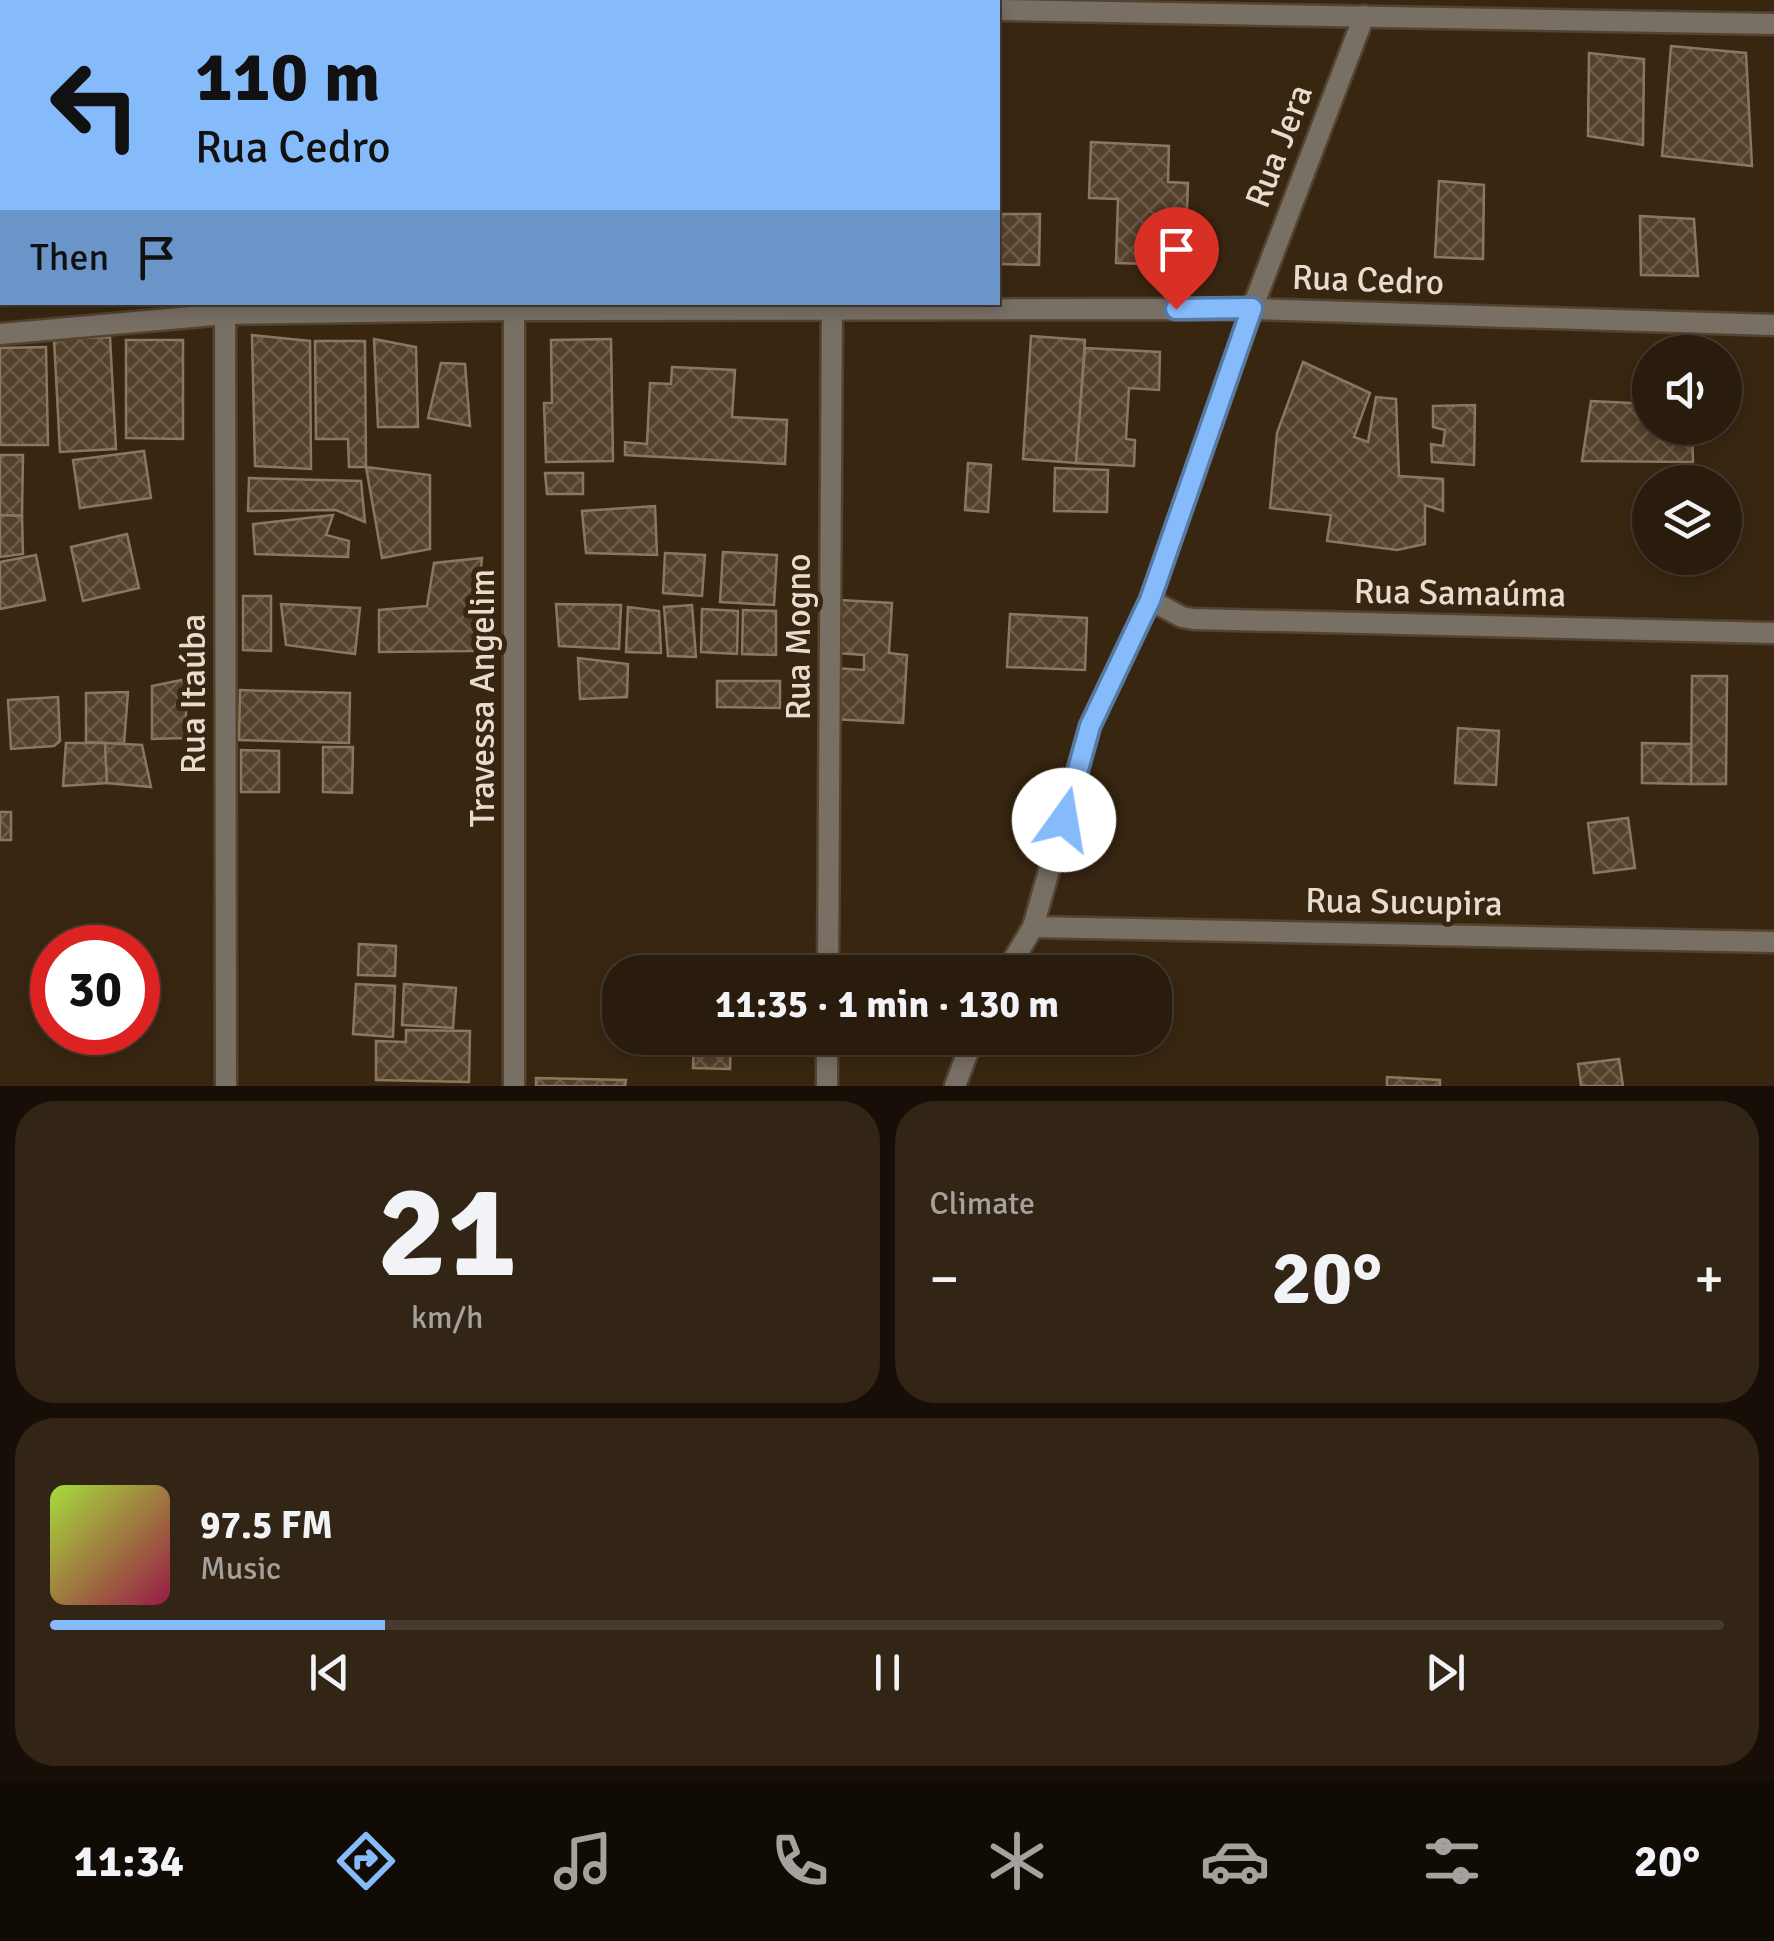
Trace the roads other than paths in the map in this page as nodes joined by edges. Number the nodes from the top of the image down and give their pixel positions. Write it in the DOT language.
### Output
graph roads {
  1 [pos="1000,10"];
  2 [pos="1364,16"];
  3 [pos="1774,24"];
  4 [pos="832,306"];
  5 [pos="225,308"];
  6 [pos="1252,308"];
  7 [pos="514,310"];
  8 [pos="1774,325"];
  9 [pos="0,334"];
  10 [pos="1150,600"];
  11 [pos="1774,633"];
  12 [pos="1032,927"];
  13 [pos="1774,942"];
  14 [pos="828,955"];
  15 [pos="1016,955"];
  16 [pos="828,1055"];
  17 [pos="967,1055"];
  18 [pos="226,1086"];
  19 [pos="514,1086"];
  20 [pos="827,1086"];
  21 [pos="955,1086"];
  1 -- 2 [label="street"];
  2 -- 3 [label="street"];
  2 -- 6 [label="street, Rua Jera"];
  4 -- 6 [label="street, Rua Cedro"];
  4 -- 7 [label="street, Rua Cedro"];
  4 -- 14 [label="street, Rua Mogno"];
  5 -- 7 [label="street, Rua Cedro"];
  5 -- 9 [label="street, Rua Cedro"];
  5 -- 18 [label="street, Rua Itaúba"];
  6 -- 8 [label="street, Rua Cedro"];
  6 -- 10 [label="street, Rua Jera"];
  7 -- 19 [label="street, Travessa Angelim"];
  10 -- 11 [label="street, Rua Samaúma"];
  10 -- 12 [label="street, Rua Jera"];
  12 -- 13 [label="street, Rua Sucupira"];
  12 -- 15 [label="street, Rua Jera"];
  16 -- 20 [label="street"];
  17 -- 21 [label="street"];
}
